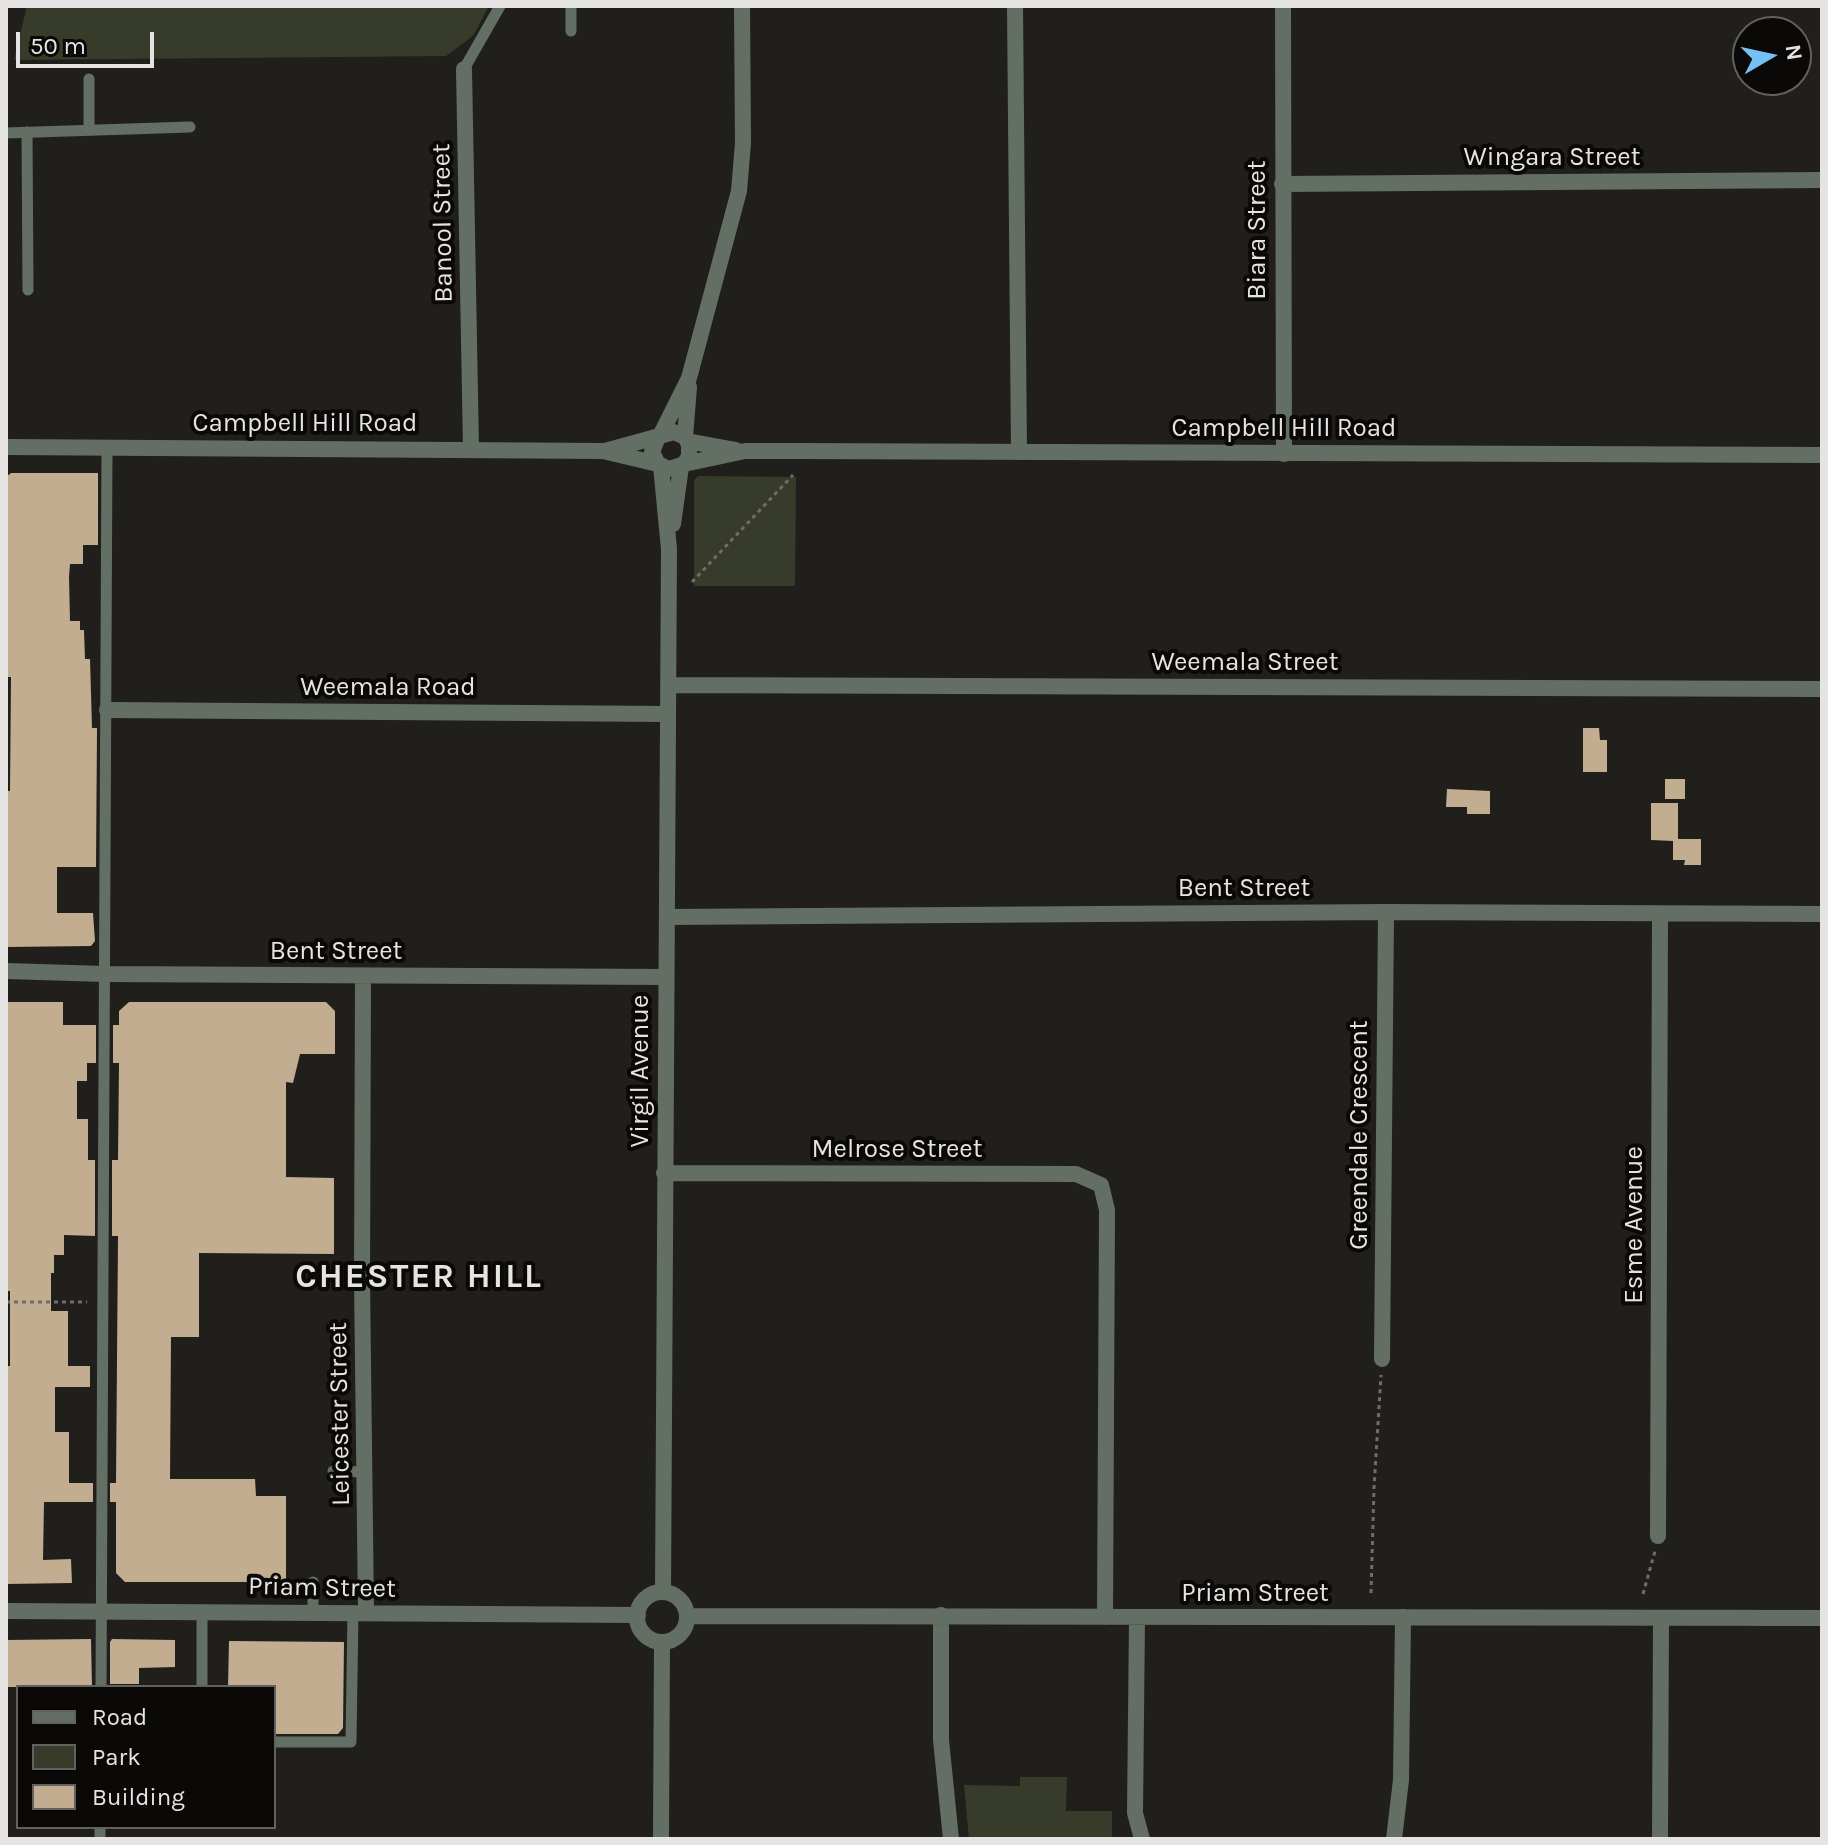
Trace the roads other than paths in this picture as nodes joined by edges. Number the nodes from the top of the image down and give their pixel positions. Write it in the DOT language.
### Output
graph roads {
  1 [pos="500,6"];
  2 [pos="571,6"];
  3 [pos="742,6"];
  4 [pos="1015,6"];
  5 [pos="1283,6"];
  6 [pos="571,31"];
  7 [pos="464,69"];
  8 [pos="89,79"];
  9 [pos="190,127"];
  10 [pos="89,130"];
  11 [pos="27,132"];
  12 [pos="6,133"];
  13 [pos="1822,180"];
  14 [pos="1282,184"];
  15 [pos="28,290"];
  16 [pos="689,378"];
  17 [pos="660,435"];
  18 [pos="686,439"];
  19 [pos="6,447"];
  20 [pos="107,448"];
  21 [pos="471,449"];
  22 [pos="603,451"];
  23 [pos="745,451"];
  24 [pos="1019,452"];
  25 [pos="1284,454"];
  26 [pos="1822,455"];
  27 [pos="659,465"];
  28 [pos="683,466"];
  29 [pos="669,549"];
  30 [pos="669,685"];
  31 [pos="1822,689"];
  32 [pos="107,710"];
  33 [pos="668,714"];
  34 [pos="1386,912"];
  35 [pos="1660,914"];
  36 [pos="1822,914"];
  37 [pos="667,917"];
  38 [pos="6,971"];
  39 [pos="104,974"];
  40 [pos="363,976"];
  41 [pos="666,977"];
  42 [pos="664,1173"];
  43 [pos="1382,1359"];
  44 [pos="333,1471"];
  45 [pos="364,1472"];
  46 [pos="1658,1536"];
  47 [pos="313,1582"];
  48 [pos="663,1592"];
  49 [pos="102,1610"];
  50 [pos="202,1610"];
  51 [pos="6,1611"];
  52 [pos="313,1611"];
  53 [pos="360,1612"];
  54 [pos="638,1615"];
  55 [pos="941,1615"];
  56 [pos="687,1616"];
  57 [pos="1105,1617"];
  58 [pos="1403,1617"];
  59 [pos="1137,1618"];
  60 [pos="1822,1618"];
  61 [pos="1661,1619"];
  62 [pos="662,1642"];
  63 [pos="101,1685"];
  64 [pos="202,1685"];
  65 [pos="276,1742"];
  66 [pos="661,1839"];
  67 [pos="951,1839"];
  68 [pos="1142,1839"];
  69 [pos="1394,1839"];
  70 [pos="1660,1839"];
  1 -- 7 [label="lane, Banool Street"];
  2 -- 6 [label="lane"];
  3 -- 16 [label="street"];
  4 -- 24 [label="street"];
  5 -- 14 [label="street, Biara Street"];
  7 -- 21 [label="street, Banool Street"];
  8 -- 10 [label="lane"];
  9 -- 10 [label="lane"];
  10 -- 11 [label="lane"];
  11 -- 12 [label="lane"];
  11 -- 15 [label="lane"];
  13 -- 14 [label="street, Wingara Street"];
  14 -- 25 [label="street, Biara Street"];
  16 -- 17 [label="street"];
  16 -- 18 [label="street"];
  17 -- 18 [label="street"];
  17 -- 22 [label="street, Campbell Hill Road"];
  17 -- 27 [label="street"];
  18 -- 23 [label="street, Campbell Hill Road"];
  18 -- 28 [label="street"];
  19 -- 20 [label="street, Campbell Hill Road"];
  20 -- 21 [label="street, Campbell Hill Road"];
  20 -- 32 [label="lane"];
  21 -- 22 [label="street, Campbell Hill Road"];
  22 -- 27 [label="street, Campbell Hill Road"];
  23 -- 24 [label="street, Campbell Hill Road"];
  23 -- 28 [label="street, Campbell Hill Road"];
  24 -- 25 [label="street, Campbell Hill Road"];
  25 -- 26 [label="street, Campbell Hill Road"];
  27 -- 28 [label="street"];
  27 -- 29 [label="street, Virgil Avenue"];
  28 -- 29 [label="street, Virgil Avenue"];
  29 -- 30 [label="street, Virgil Avenue"];
  30 -- 31 [label="street, Weemala Street"];
  30 -- 33 [label="street, Virgil Avenue"];
  32 -- 33 [label="street, Weemala Road"];
  32 -- 39 [label="lane"];
  33 -- 37 [label="street, Virgil Avenue"];
  34 -- 35 [label="street, Bent Street"];
  34 -- 37 [label="street, Bent Street"];
  34 -- 43 [label="street, Greendale Crescent"];
  35 -- 36 [label="street, Bent Street"];
  35 -- 46 [label="street, Esme Avenue"];
  37 -- 41 [label="street, Virgil Avenue"];
  38 -- 39 [label="street, Bent Street"];
  39 -- 40 [label="street, Bent Street"];
  39 -- 49 [label="lane"];
  40 -- 41 [label="street, Bent Street"];
  40 -- 45 [label="street, Leicester Street"];
  41 -- 42 [label="street, Virgil Avenue"];
  42 -- 48 [label="street, Virgil Avenue"];
  42 -- 57 [label="street, Melrose Street"];
  44 -- 45 [label="lane"];
  45 -- 53 [label="street, Leicester Street"];
  47 -- 52 [label="lane"];
  48 -- 54 [label="street"];
  48 -- 56 [label="street"];
  49 -- 50 [label="street, Priam Street"];
  49 -- 51 [label="street, Priam Street"];
  49 -- 63 [label="lane"];
  50 -- 52 [label="street, Priam Street"];
  50 -- 64 [label="lane"];
  52 -- 53 [label="street, Priam Street"];
  53 -- 54 [label="street, Priam Street"];
  53 -- 65 [label="lane"];
  54 -- 62 [label="street"];
  55 -- 56 [label="street, Priam Street"];
  55 -- 57 [label="street, Priam Street"];
  55 -- 67 [label="street"];
  56 -- 62 [label="street"];
  57 -- 59 [label="street, Priam Street"];
  58 -- 59 [label="street, Priam Street"];
  58 -- 61 [label="street, Priam Street"];
  58 -- 69 [label="street"];
  59 -- 68 [label="street"];
  60 -- 61 [label="street, Priam Street"];
  61 -- 70 [label="street"];
  62 -- 66 [label="street"];
}
